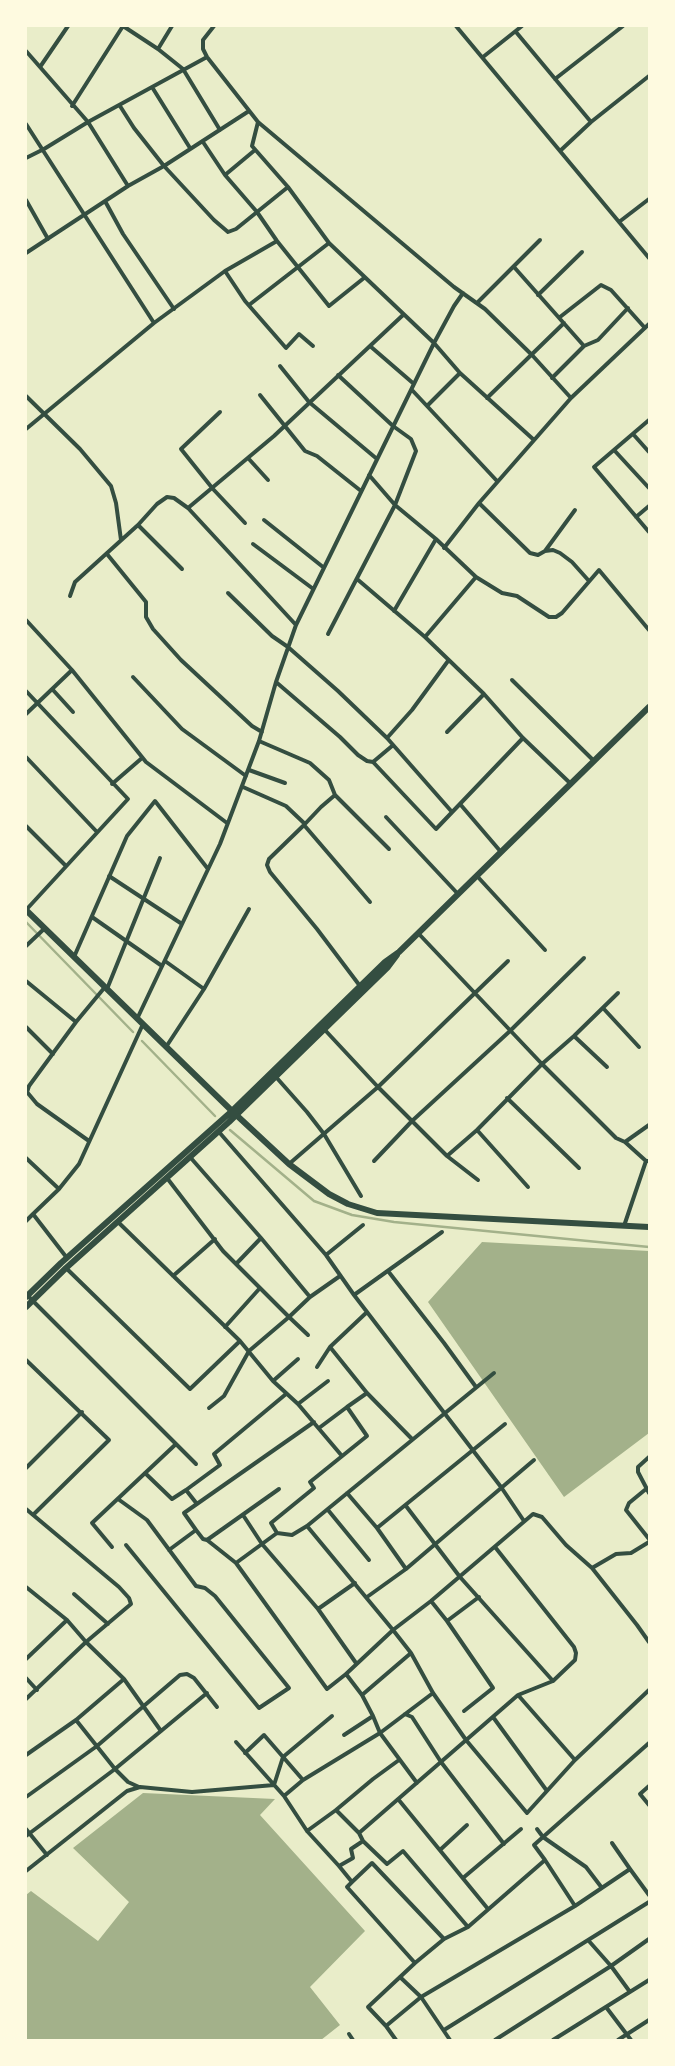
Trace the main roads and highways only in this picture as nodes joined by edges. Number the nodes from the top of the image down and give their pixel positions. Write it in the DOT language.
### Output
graph roads {
  1 [pos="649,707"];
  2 [pos="26,910"];
  3 [pos="399,952"];
  4 [pos="234,1113"];
  5 [pos="649,1227"];
  6 [pos="104,1230"];
  7 [pos="29,1298"];
  8 [pos="26,1307"];
  1 -- 3 [label="main road"];
  2 -- 4 [label="main road"];
  3 -- 4 [label="main road"];
  3 -- 4 [label="main road"];
  4 -- 5 [label="main road"];
  4 -- 6 [label="main road"];
  4 -- 6 [label="main road"];
  6 -- 7 [label="main road"];
  6 -- 7 [label="main road"];
  7 -- 8 [label="main road"];
}
